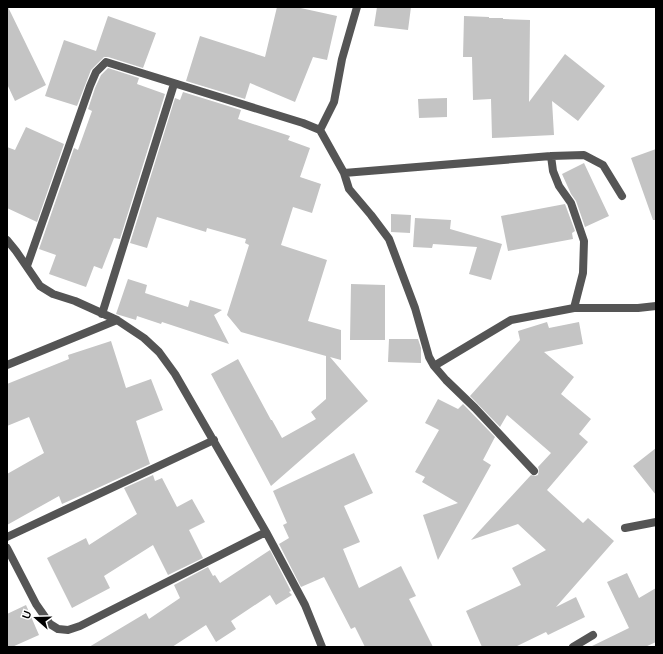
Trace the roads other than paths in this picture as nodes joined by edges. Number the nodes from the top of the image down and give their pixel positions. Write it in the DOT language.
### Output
graph roads {
  1 [pos="357,7"];
  2 [pos="174,84"];
  3 [pos="320,130"];
  4 [pos="551,156"];
  5 [pos="344,173"];
  6 [pos="622,196"];
  7 [pos="7,240"];
  8 [pos="27,266"];
  9 [pos="656,306"];
  10 [pos="574,308"];
  11 [pos="102,314"];
  12 [pos="117,320"];
  13 [pos="7,366"];
  14 [pos="434,366"];
  15 [pos="214,440"];
  16 [pos="534,471"];
  17 [pos="656,522"];
  18 [pos="624,528"];
  19 [pos="266,532"];
  20 [pos="7,537"];
  21 [pos="7,548"];
  22 [pos="593,636"];
  23 [pos="322,647"];
  24 [pos="573,647"];
  1 -- 3 [label="street"];
  2 -- 3 [label="street"];
  2 -- 8 [label="street"];
  2 -- 11 [label="street"];
  3 -- 5 [label="street"];
  4 -- 5 [label="street"];
  4 -- 6 [label="street"];
  4 -- 10 [label="street"];
  5 -- 14 [label="street"];
  7 -- 8 [label="street"];
  8 -- 11 [label="street"];
  9 -- 10 [label="street"];
  10 -- 14 [label="street"];
  11 -- 12 [label="street"];
  12 -- 13 [label="street"];
  12 -- 15 [label="street"];
  14 -- 16 [label="street"];
  15 -- 19 [label="street"];
  15 -- 20 [label="street"];
  17 -- 18 [label="street"];
  19 -- 21 [label="street"];
  19 -- 23 [label="street"];
  22 -- 24 [label="street"];
}
